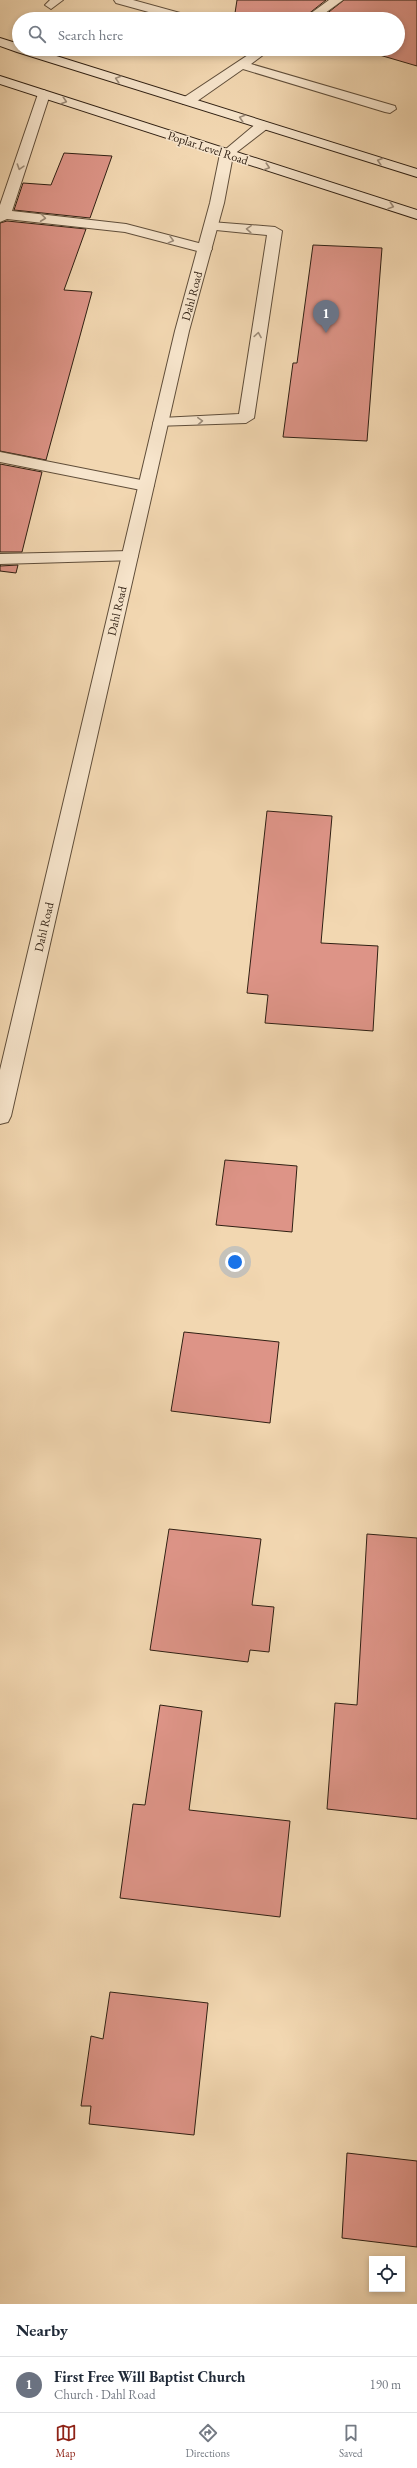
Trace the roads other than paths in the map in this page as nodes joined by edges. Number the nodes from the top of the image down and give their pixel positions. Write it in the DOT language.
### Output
graph roads {
  1 [pos="120,0"];
  2 [pos="337,0"];
  3 [pos="163,12"];
  4 [pos="320,12"];
  5 [pos="0,42"];
  6 [pos="12,46"];
  7 [pos="43,56"];
  8 [pos="255,56"];
  9 [pos="242,65"];
  10 [pos="0,80"];
  11 [pos="44,94"];
  12 [pos="188,101"];
  13 [pos="390,109"];
  14 [pos="263,125"];
  15 [pos="226,154"];
  16 [pos="417,173"];
  17 [pos="417,215"];
  18 [pos="2,216"];
  19 [pos="211,226"];
  20 [pos="205,249"];
  21 [pos="161,423"];
  22 [pos="0,458"];
  23 [pos="146,486"];
  24 [pos="130,556"];
  25 [pos="0,559"];
  26 [pos="0,1116"];
  1 -- 3 [label="street"];
  2 -- 4 [label="street"];
  5 -- 6 [label="street"];
  12 -- 7 [label="street, one-way"];
  8 -- 9 [label="street"];
  9 -- 12 [label="street"];
  9 -- 13 [label="street"];
  10 -- 11 [label="street, Poplar Level Road"];
  11 -- 15 [label="street, Poplar Level Road, one-way"];
  11 -- 18 [label="street, one-way"];
  14 -- 12 [label="street, one-way"];
  14 -- 15 [label="street"];
  16 -- 14 [label="street, one-way"];
  15 -- 17 [label="street, Poplar Level Road, one-way"];
  15 -- 19 [label="street, Dahl Road"];
  18 -- 20 [label="street, one-way"];
  19 -- 20 [label="street, Dahl Road"];
  21 -- 19 [label="street, one-way"];
  20 -- 21 [label="street, Dahl Road"];
  21 -- 23 [label="street, Dahl Road"];
  22 -- 23 [label="street"];
  23 -- 24 [label="street, Dahl Road"];
  24 -- 25 [label="street"];
  24 -- 26 [label="street, Dahl Road"];
}
